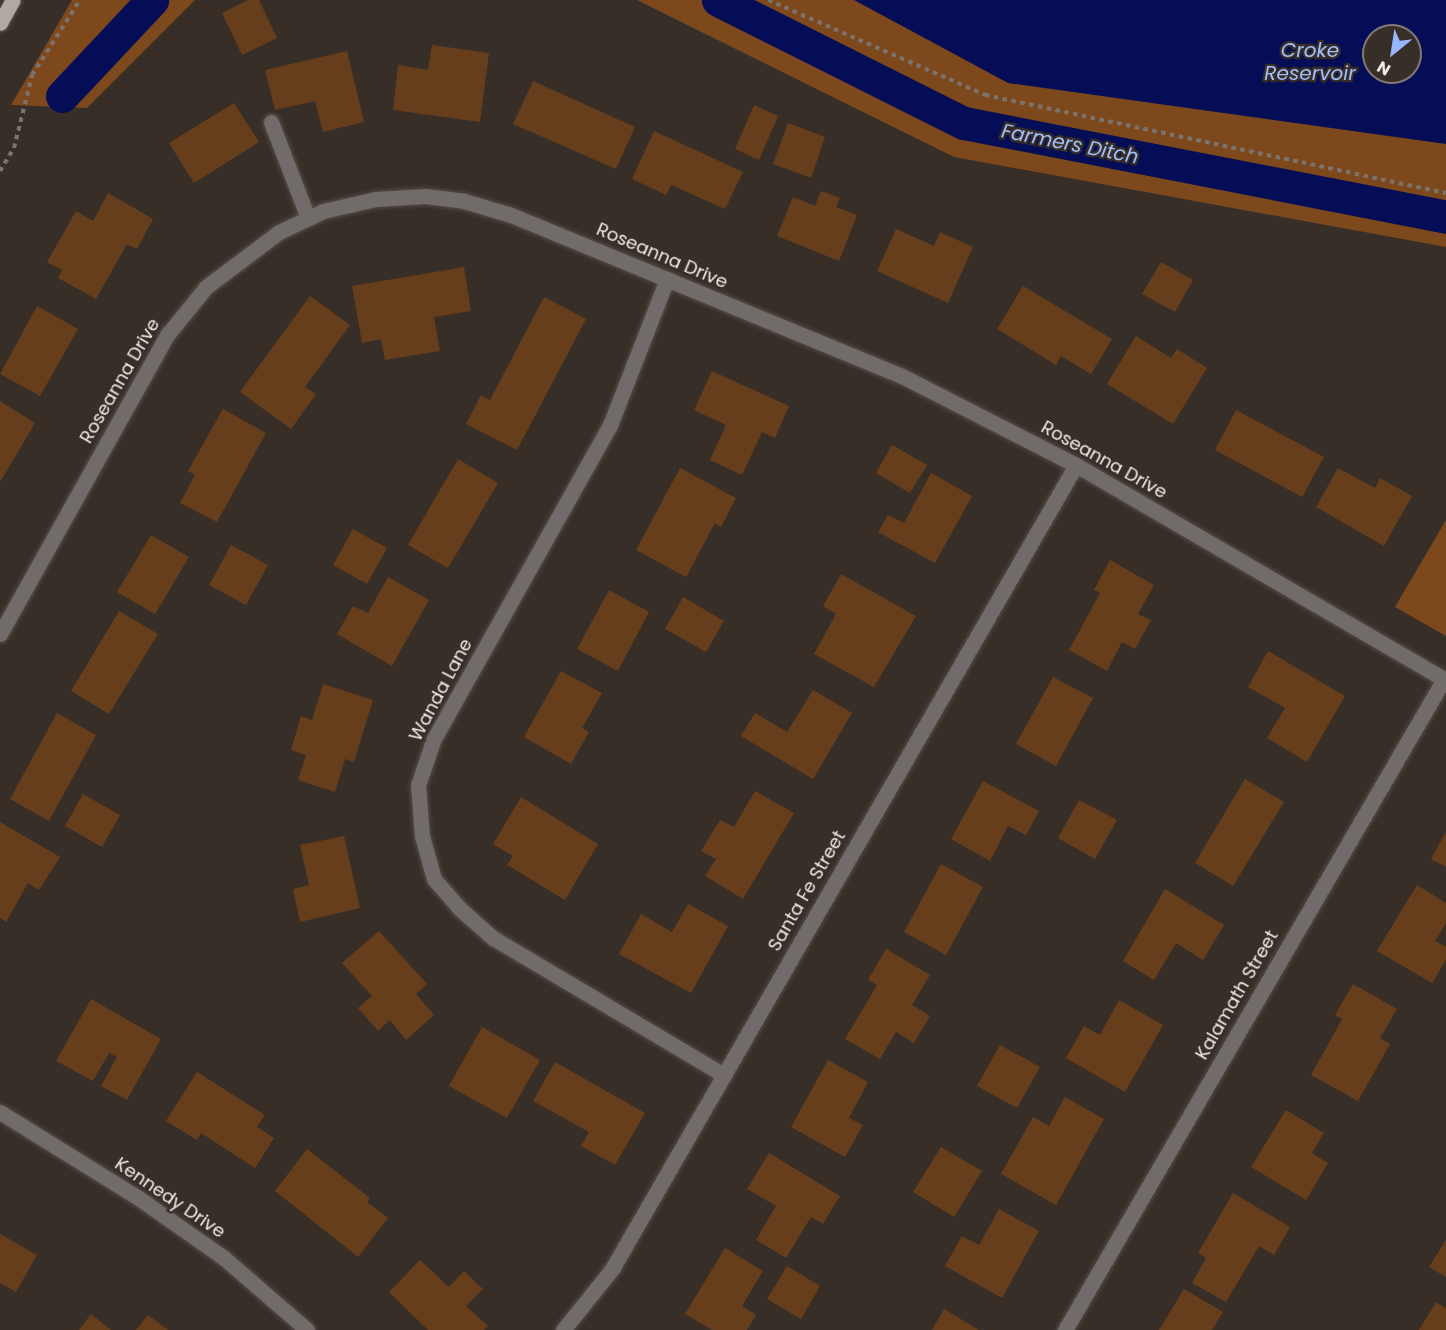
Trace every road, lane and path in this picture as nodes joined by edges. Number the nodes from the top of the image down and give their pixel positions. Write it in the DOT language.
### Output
graph roads {
  1 [pos="13,0"];
  2 [pos="80,0"];
  3 [pos="768,0"];
  4 [pos="0,22"];
  5 [pos="272,122"];
  6 [pos="0,171"];
  7 [pos="1446,194"];
  8 [pos="308,218"];
  9 [pos="667,279"];
  10 [pos="1076,465"];
  11 [pos="0,634"];
  12 [pos="1445,680"];
  13 [pos="724,1075"];
  14 [pos="0,1112"];
  15 [pos="307,1330"];
  16 [pos="563,1330"];
  17 [pos="1065,1330"];
  1 -- 4 [label="main road"];
  2 -- 6 [label="path"];
  3 -- 7 [label="path"];
  5 -- 8 [label="street"];
  8 -- 9 [label="street, Roseanna Drive"];
  8 -- 11 [label="street, Roseanna Drive"];
  9 -- 10 [label="street, Roseanna Drive"];
  9 -- 13 [label="street, Wanda Lane"];
  10 -- 12 [label="street, Roseanna Drive"];
  10 -- 13 [label="street, Santa Fe Street"];
  12 -- 17 [label="street, Kalamath Street"];
  13 -- 16 [label="street, Santa Fe Street"];
  14 -- 15 [label="street, Kennedy Drive"];
}
